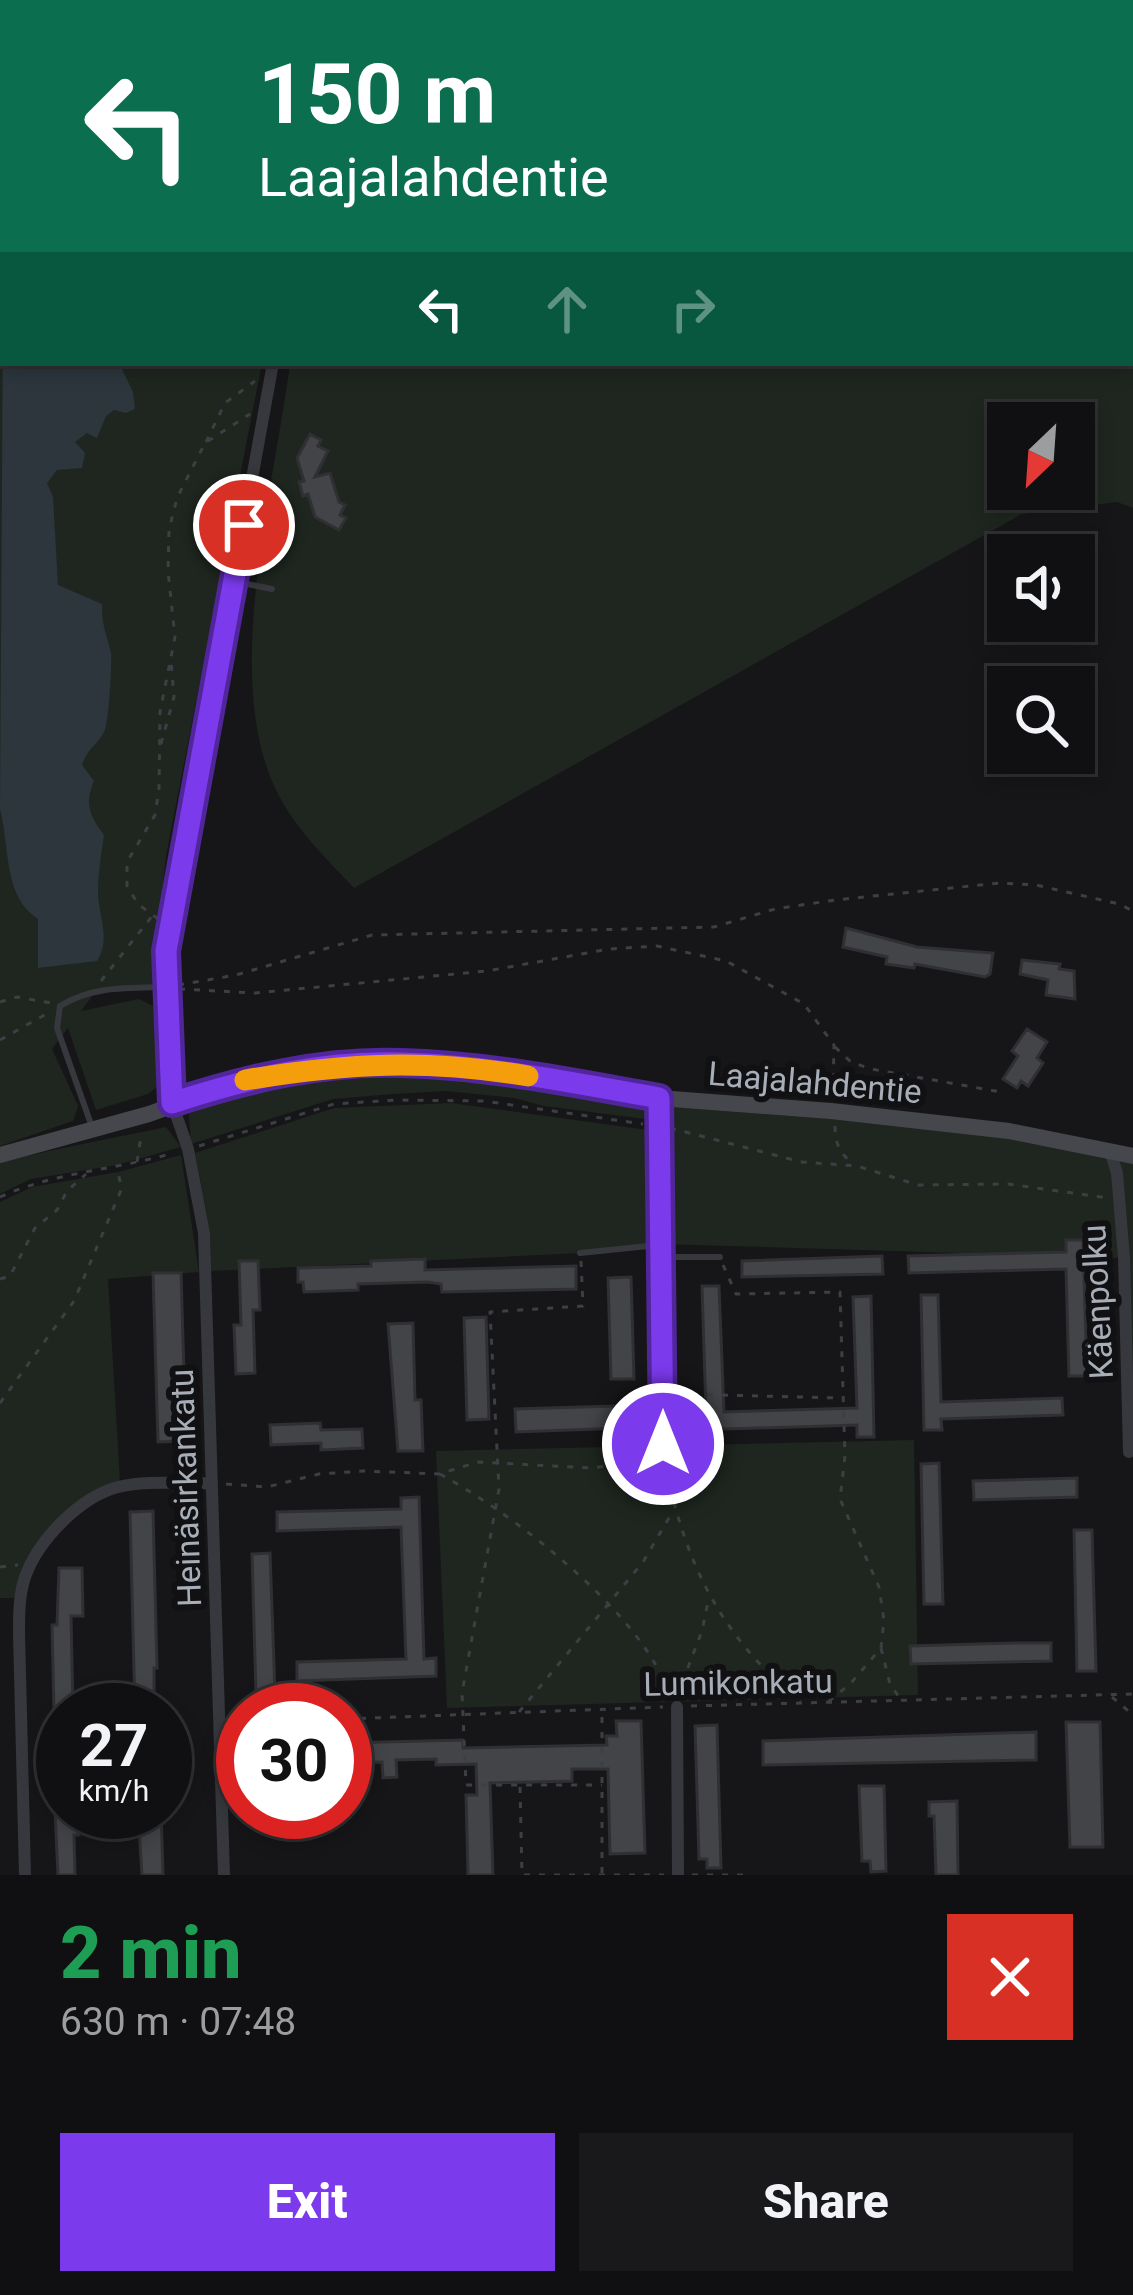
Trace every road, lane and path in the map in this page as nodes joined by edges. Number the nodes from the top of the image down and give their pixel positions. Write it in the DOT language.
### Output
graph roads {
  1 [pos="268,368"];
  2 [pos="266,403"];
  3 [pos="206,443"];
  4 [pos="233,581"];
  5 [pos="272,589"];
  6 [pos="171,658"];
  7 [pos="159,751"];
  8 [pos="1133,911"];
  9 [pos="153,915"];
  10 [pos="169,927"];
  11 [pos="165,988"];
  12 [pos="86,994"];
  13 [pos="0,1002"];
  14 [pos="60,1006"];
  15 [pos="0,1040"];
  16 [pos="834,1045"];
  17 [pos="1001,1092"];
  18 [pos="659,1098"];
  19 [pos="172,1103"];
  20 [pos="831,1111"];
  21 [pos="149,1114"];
  22 [pos="659,1126"];
  23 [pos="93,1128"];
  24 [pos="188,1149"];
  25 [pos="1110,1151"];
  26 [pos="0,1155"];
  27 [pos="1133,1156"];
  28 [pos="137,1164"];
  29 [pos="857,1166"];
  30 [pos="116,1168"];
  31 [pos="88,1173"];
  32 [pos="0,1197"];
  33 [pos="1119,1201"];
  34 [pos="662,1251"];
  35 [pos="580,1253"];
  36 [pos="720,1257"];
  37 [pos="0,1279"];
  38 [pos="663,1394"];
  39 [pos="843,1398"];
  40 [pos="0,1403"];
  41 [pos="664,1451"];
  42 [pos="1129,1451"];
  43 [pos="497,1462"];
  44 [pos="439,1474"];
  45 [pos="212,1483"];
  46 [pos="674,1509"];
  47 [pos="498,1513"];
  48 [pos="709,1596"];
  49 [pos="608,1606"];
  50 [pos="881,1648"];
  51 [pos="1133,1694"];
  52 [pos="1109,1695"];
  53 [pos="677,1702"];
  54 [pos="902,1702"];
  55 [pos="826,1703"];
  56 [pos="802,1704"];
  57 [pos="602,1709"];
  58 [pos="520,1712"];
  59 [pos="464,1715"];
  60 [pos="1133,1715"];
  61 [pos="372,1718"];
  62 [pos="520,1785"];
  63 [pos="602,1785"];
  64 [pos="25,1875"];
  65 [pos="224,1875"];
  66 [pos="602,1875"];
  67 [pos="678,1875"];
  68 [pos="743,1875"];
  1 -- 2 [label="street, Heinäsirkankatu"];
  1 -- 3 [label="path"];
  2 -- 3 [label="path"];
  2 -- 4 [label="street, Heinäsirkankatu"];
  3 -- 6 [label="path"];
  4 -- 5 [label="lane"];
  4 -- 10 [label="street, Heinäsirkankatu"];
  6 -- 7 [label="path"];
  6 -- 7 [label="path"];
  7 -- 9 [label="path"];
  8 -- 11 [label="path"];
  9 -- 10 [label="path"];
  9 -- 12 [label="path"];
  10 -- 11 [label="street, Heinäsirkankatu"];
  11 -- 12 [label="lane"];
  11 -- 16 [label="path"];
  11 -- 19 [label="street, Heinäsirkankatu"];
  12 -- 14 [label="lane"];
  13 -- 14 [label="path"];
  14 -- 15 [label="path"];
  14 -- 23 [label="lane"];
  16 -- 17 [label="path"];
  16 -- 20 [label="path"];
  18 -- 19 [label="street, Laajalahdentie"];
  18 -- 20 [label="street, Laajalahdentie"];
  18 -- 22 [label="street"];
  19 -- 21 [label="street, Laajalahdentie"];
  19 -- 24 [label="street, Heinäsirkankatu"];
  20 -- 25 [label="street, Laajalahdentie"];
  20 -- 29 [label="path"];
  21 -- 23 [label="street, Laajalahdentie"];
  21 -- 28 [label="path"];
  22 -- 24 [label="path"];
  22 -- 29 [label="path"];
  22 -- 34 [label="street"];
  23 -- 26 [label="street, Laajalahdentie"];
  24 -- 28 [label="path"];
  24 -- 45 [label="street, Heinäsirkankatu"];
  25 -- 27 [label="street, Laajalahdentie"];
  25 -- 33 [label="street, Käenpolku"];
  28 -- 30 [label="path"];
  29 -- 33 [label="path"];
  30 -- 31 [label="path"];
  30 -- 40 [label="path"];
  31 -- 32 [label="path"];
  31 -- 37 [label="path"];
  33 -- 42 [label="street, Käenpolku"];
  34 -- 35 [label="lane"];
  34 -- 36 [label="lane"];
  34 -- 38 [label="street"];
  35 -- 43 [label="path"];
  36 -- 39 [label="path"];
  38 -- 39 [label="path"];
  38 -- 41 [label="street"];
  39 -- 50 [label="path"];
  41 -- 43 [label="path"];
  41 -- 46 [label="path"];
  43 -- 44 [label="path"];
  43 -- 47 [label="path"];
  44 -- 45 [label="path"];
  44 -- 47 [label="path"];
  45 -- 64 [label="street"];
  45 -- 65 [label="street, Heinäsirkankatu"];
  46 -- 48 [label="path"];
  46 -- 49 [label="path"];
  47 -- 49 [label="path"];
  47 -- 59 [label="path"];
  48 -- 53 [label="path"];
  48 -- 56 [label="path"];
  49 -- 53 [label="path"];
  49 -- 58 [label="path"];
  50 -- 54 [label="path"];
  50 -- 55 [label="path"];
  51 -- 52 [label="path, Lumikonkatu"];
  52 -- 54 [label="path, Lumikonkatu"];
  52 -- 60 [label="path"];
  53 -- 56 [label="path, Lumikonkatu"];
  53 -- 57 [label="path, Lumikonkatu"];
  53 -- 67 [label="street"];
  54 -- 55 [label="path, Lumikonkatu"];
  55 -- 56 [label="path, Lumikonkatu"];
  57 -- 58 [label="path, Lumikonkatu"];
  57 -- 63 [label="path"];
  58 -- 59 [label="path, Lumikonkatu"];
  59 -- 61 [label="path, Lumikonkatu"];
  59 -- 62 [label="path"];
  62 -- 63 [label="path"];
  62 -- 66 [label="path"];
  63 -- 66 [label="path"];
  66 -- 67 [label="path"];
  67 -- 68 [label="path"];
}
